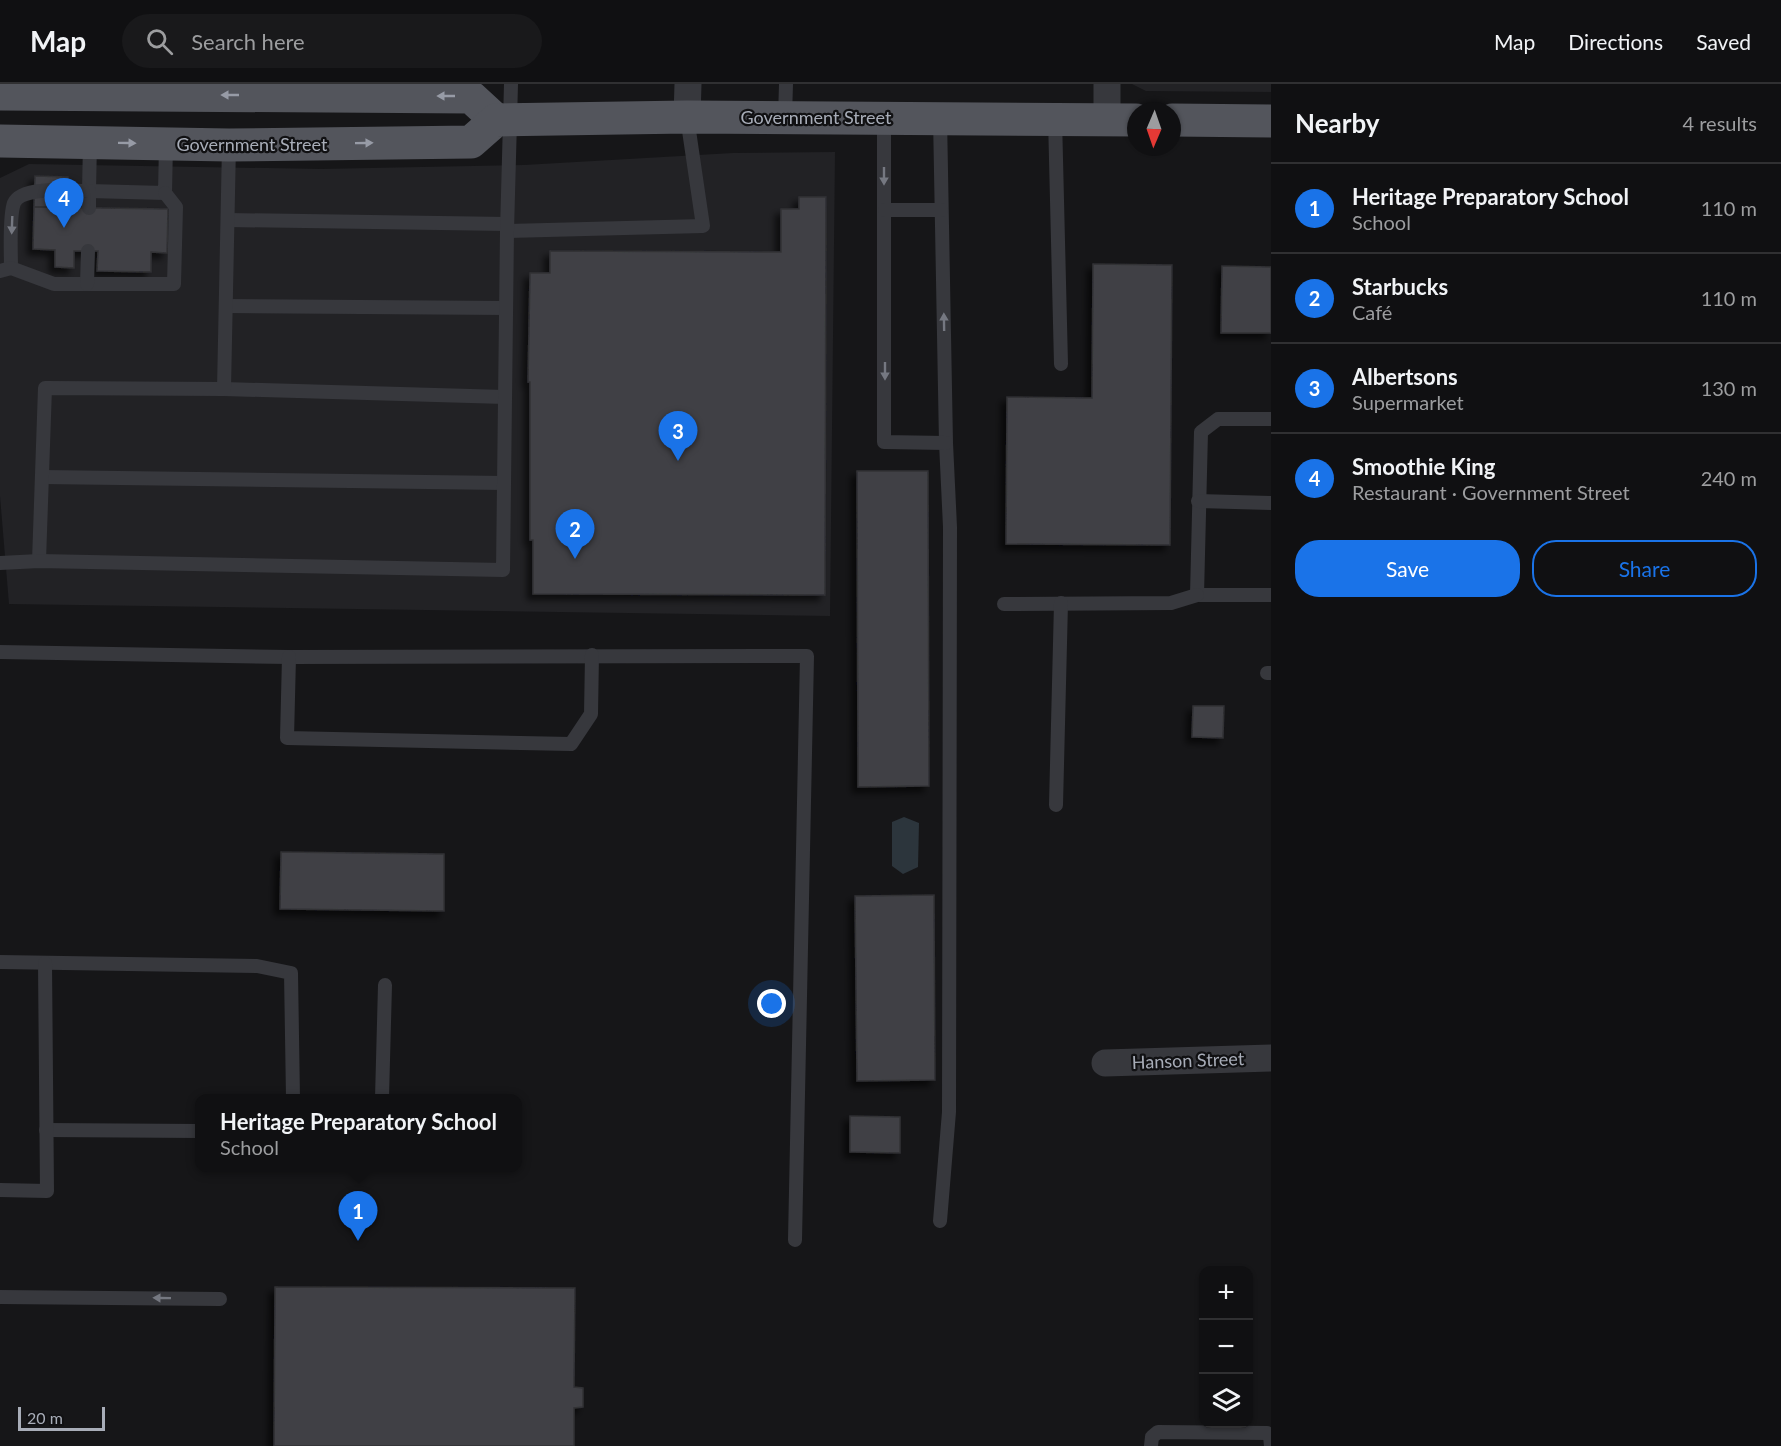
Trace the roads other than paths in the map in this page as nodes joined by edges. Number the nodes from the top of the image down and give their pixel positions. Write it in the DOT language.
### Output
graph roads {
  1 [pos="511,84"];
  2 [pos="688,84"];
  3 [pos="786,84"];
  4 [pos="1107,84"];
  5 [pos="55,89"];
  6 [pos="8,90"];
  7 [pos="266,90"];
  8 [pos="687,117"];
  9 [pos="785,117"];
  10 [pos="884,117"];
  11 [pos="940,117"];
  12 [pos="1055,118"];
  13 [pos="1121,119"];
  14 [pos="503,120"];
  15 [pos="1181,120"];
  16 [pos="1271,121"];
  17 [pos="90,142"];
  18 [pos="166,144"];
  19 [pos="229,145"];
  20 [pos="9,146"];
  21 [pos="89,191"];
  22 [pos="165,193"];
  23 [pos="89,208"];
  24 [pos="885,210"];
  25 [pos="941,210"];
  26 [pos="228,220"];
  27 [pos="507,227"];
  28 [pos="88,251"];
  29 [pos="6,270"];
  30 [pos="87,284"];
  31 [pos="226,306"];
  32 [pos="506,308"];
  33 [pos="1061,364"];
  34 [pos="224,389"];
  35 [pos="505,397"];
  36 [pos="1271,419"];
  37 [pos="946,443"];
  38 [pos="42,477"];
  39 [pos="504,483"];
  40 [pos="1198,501"];
  41 [pos="1271,503"];
  42 [pos="39,561"];
  43 [pos="0,563"];
  44 [pos="1197,595"];
  45 [pos="1271,595"];
  46 [pos="1061,603"];
  47 [pos="1004,604"];
  48 [pos="0,652"];
  49 [pos="592,655"];
  50 [pos="289,657"];
  51 [pos="1056,805"];
  52 [pos="0,962"];
  53 [pos="45,963"];
  54 [pos="385,985"];
  55 [pos="1271,1058"];
  56 [pos="1105,1063"];
  57 [pos="293,1094"];
  58 [pos="382,1094"];
  59 [pos="46,1130"];
  60 [pos="195,1131"];
  61 [pos="0,1190"];
  62 [pos="940,1221"];
  63 [pos="795,1240"];
  64 [pos="0,1297"];
  65 [pos="220,1299"];
  66 [pos="1151,1446"];
  67 [pos="1271,1446"];
  1 -- 14 [label="lane"];
  2 -- 8 [label="street"];
  3 -- 9 [label="lane"];
  4 -- 13 [label="street"];
  5 -- 6 [label="main road"];
  7 -- 5 [label="main road, one-way"];
  14 -- 7 [label="main road, one-way"];
  8 -- 9 [label="main road, Government Street"];
  8 -- 14 [label="main road, Government Street"];
  8 -- 27 [label="lane"];
  9 -- 10 [label="main road, Government Street"];
  10 -- 11 [label="main road, Government Street"];
  10 -- 24 [label="lane, one-way"];
  11 -- 12 [label="main road, Government Street"];
  11 -- 25 [label="lane"];
  12 -- 13 [label="main road, Government Street"];
  12 -- 33 [label="lane"];
  19 -- 14 [label="main road, Government Street, one-way"];
  14 -- 27 [label="lane"];
  15 -- 16 [label="main road"];
  17 -- 18 [label="main road, Government Street, one-way"];
  17 -- 20 [label="main road, Government Street"];
  17 -- 21 [label="lane"];
  18 -- 19 [label="main road, Government Street"];
  18 -- 22 [label="lane"];
  19 -- 26 [label="lane"];
  21 -- 22 [label="lane"];
  21 -- 23 [label="lane"];
  21 -- 29 [label="lane, one-way"];
  22 -- 30 [label="lane"];
  24 -- 25 [label="lane"];
  24 -- 37 [label="lane, one-way"];
  37 -- 25 [label="lane, one-way"];
  26 -- 27 [label="lane"];
  26 -- 31 [label="lane"];
  27 -- 32 [label="lane"];
  28 -- 30 [label="lane"];
  29 -- 30 [label="lane"];
  31 -- 32 [label="lane"];
  31 -- 34 [label="lane"];
  32 -- 35 [label="lane"];
  34 -- 35 [label="lane"];
  34 -- 38 [label="lane"];
  35 -- 39 [label="lane"];
  36 -- 40 [label="lane"];
  37 -- 62 [label="lane"];
  38 -- 39 [label="lane"];
  38 -- 42 [label="lane"];
  39 -- 42 [label="lane"];
  40 -- 41 [label="lane"];
  40 -- 44 [label="lane"];
  42 -- 43 [label="lane"];
  44 -- 45 [label="lane"];
  44 -- 46 [label="lane"];
  46 -- 47 [label="lane"];
  46 -- 51 [label="lane"];
  48 -- 50 [label="lane"];
  49 -- 50 [label="lane"];
  49 -- 50 [label="lane"];
  49 -- 63 [label="lane"];
  52 -- 53 [label="lane"];
  53 -- 57 [label="lane"];
  53 -- 59 [label="lane"];
  54 -- 58 [label="lane"];
  55 -- 56 [label="street, Hanson Street"];
  59 -- 60 [label="lane"];
  59 -- 61 [label="lane"];
  65 -- 64 [label="lane, one-way"];
  66 -- 67 [label="lane"];
}
